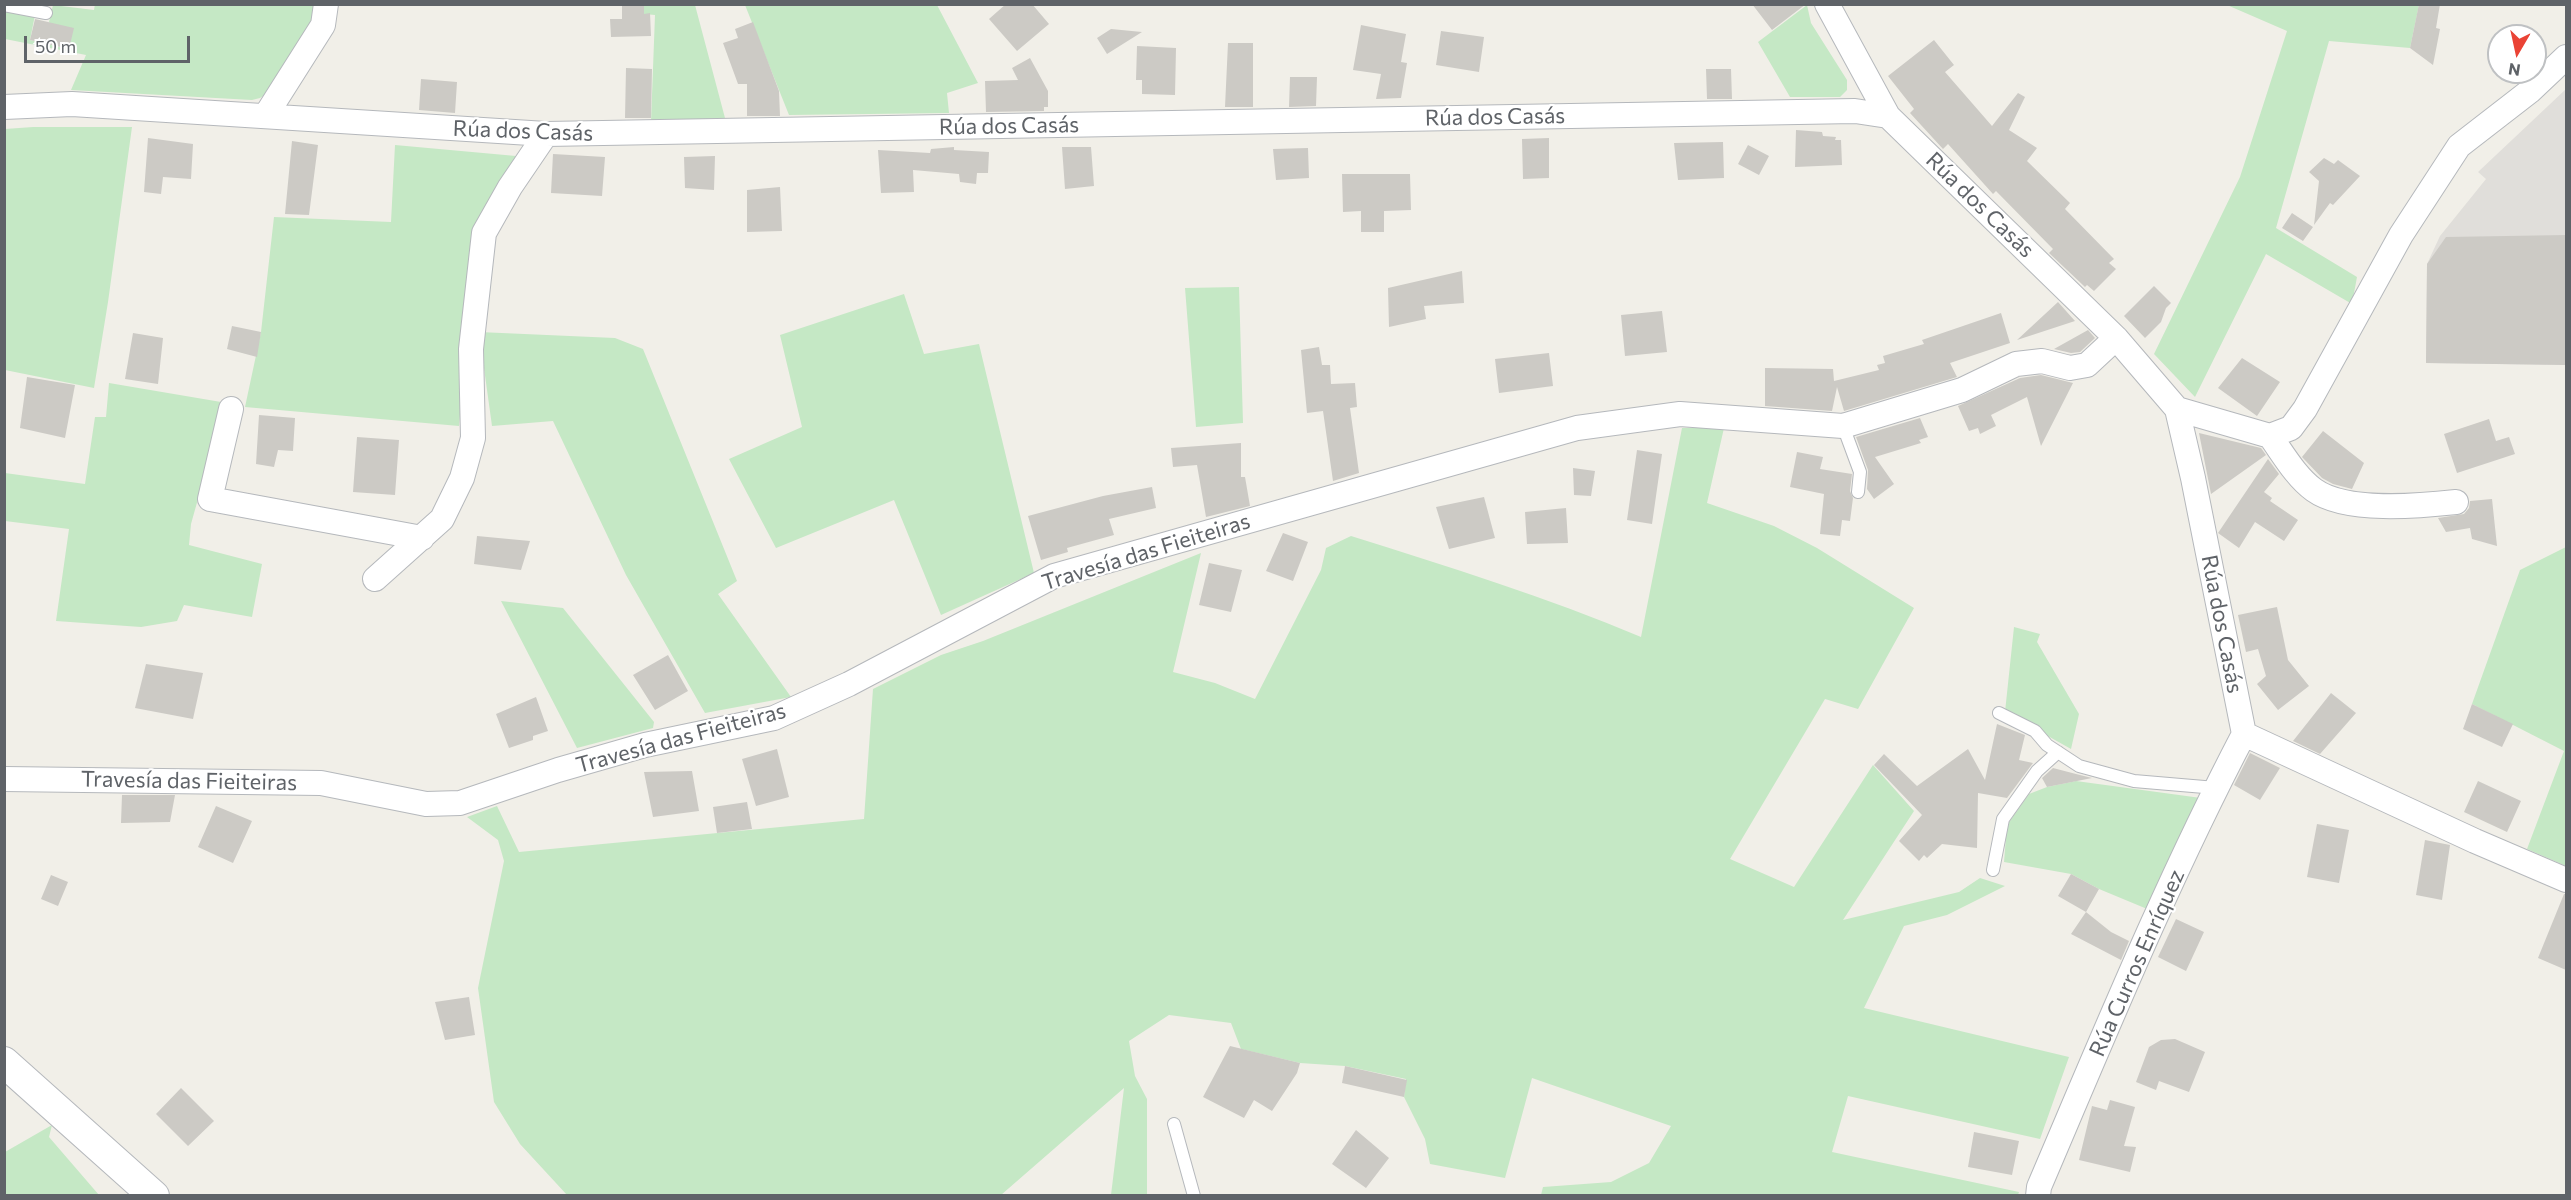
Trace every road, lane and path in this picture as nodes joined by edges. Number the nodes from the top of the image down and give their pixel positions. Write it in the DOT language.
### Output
graph roads {
  1 [pos="326,4"];
  2 [pos="1827,4"];
  3 [pos="4,5"];
  4 [pos="46,13"];
  5 [pos="2566,57"];
  6 [pos="4,107"];
  7 [pos="266,115"];
  8 [pos="1888,116"];
  9 [pos="546,134"];
  10 [pos="2116,338"];
  11 [pos="231,409"];
  12 [pos="2177,409"];
  13 [pos="1843,426"];
  14 [pos="2270,436"];
  15 [pos="1858,492"];
  16 [pos="2456,502"];
  17 [pos="422,538"];
  18 [pos="375,579"];
  19 [pos="2000,713"];
  20 [pos="2244,734"];
  21 [pos="2058,752"];
  22 [pos="4,779"];
  23 [pos="2216,788"];
  24 [pos="1993,870"];
  25 [pos="2566,880"];
  26 [pos="4,1062"];
  27 [pos="1174,1124"];
  28 [pos="154,1196"];
  29 [pos="1194,1196"];
  30 [pos="2038,1196"];
  1 -- 7 [label="street"];
  2 -- 8 [label="street"];
  3 -- 4 [label="lane"];
  5 -- 14 [label="street"];
  6 -- 7 [label="street, Rúa dos Casás"];
  7 -- 9 [label="street, Rúa dos Casás"];
  8 -- 9 [label="street, Rúa dos Casás"];
  8 -- 10 [label="street, Rúa dos Casás"];
  9 -- 17 [label="street"];
  10 -- 12 [label="street, Rúa dos Casás"];
  10 -- 13 [label="street, Travesía das Fieiteiras"];
  11 -- 17 [label="street"];
  12 -- 14 [label="street"];
  12 -- 20 [label="street, Rúa dos Casás"];
  13 -- 15 [label="lane"];
  13 -- 22 [label="street, Travesía das Fieiteiras"];
  14 -- 16 [label="street"];
  17 -- 18 [label="street"];
  19 -- 21 [label="lane"];
  20 -- 23 [label="street, Rúa Curros Enríquez"];
  20 -- 25 [label="street"];
  21 -- 23 [label="lane"];
  21 -- 24 [label="lane"];
  23 -- 30 [label="street, Rúa Curros Enríquez"];
  26 -- 28 [label="street"];
  27 -- 29 [label="lane"];
}
